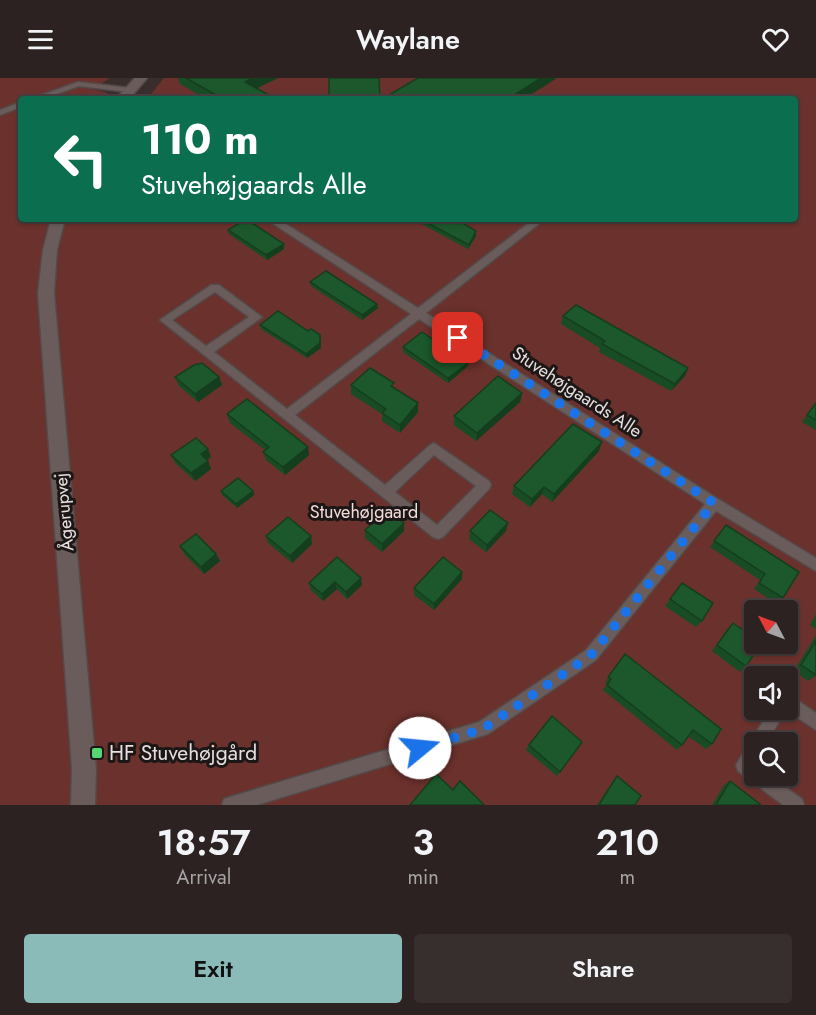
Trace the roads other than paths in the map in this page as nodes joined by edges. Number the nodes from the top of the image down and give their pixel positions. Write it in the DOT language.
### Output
graph roads {
  1 [pos="141,78"];
  2 [pos="125,95"];
  3 [pos="44,96"];
  4 [pos="18,105"];
  5 [pos="0,113"];
  6 [pos="57,222"];
  7 [pos="276,222"];
  8 [pos="536,222"];
  9 [pos="418,313"];
  10 [pos="206,352"];
  11 [pos="287,415"];
  12 [pos="386,492"];
  13 [pos="714,503"];
  14 [pos="816,565"];
  15 [pos="798,709"];
  16 [pos="816,722"];
  17 [pos="771,786"];
  18 [pos="83,805"];
  19 [pos="230,805"];
  20 [pos="796,805"];
  1 -- 2 [label="street"];
  2 -- 3 [label="lane"];
  4 -- 5 [label="lane"];
  6 -- 18 [label="street, Ågerupvej"];
  7 -- 9 [label="lane, Stuvehøjgaards Alle"];
  8 -- 9 [label="lane"];
  9 -- 11 [label="lane"];
  9 -- 13 [label="lane, Stuvehøjgaards Alle"];
  10 -- 10 [label="lane"];
  10 -- 11 [label="lane"];
  11 -- 12 [label="lane"];
  12 -- 12 [label="lane"];
  13 -- 14 [label="lane, Stuvehøjgaards Alle"];
  13 -- 19 [label="lane"];
  15 -- 16 [label="lane"];
  17 -- 20 [label="lane"];
}
